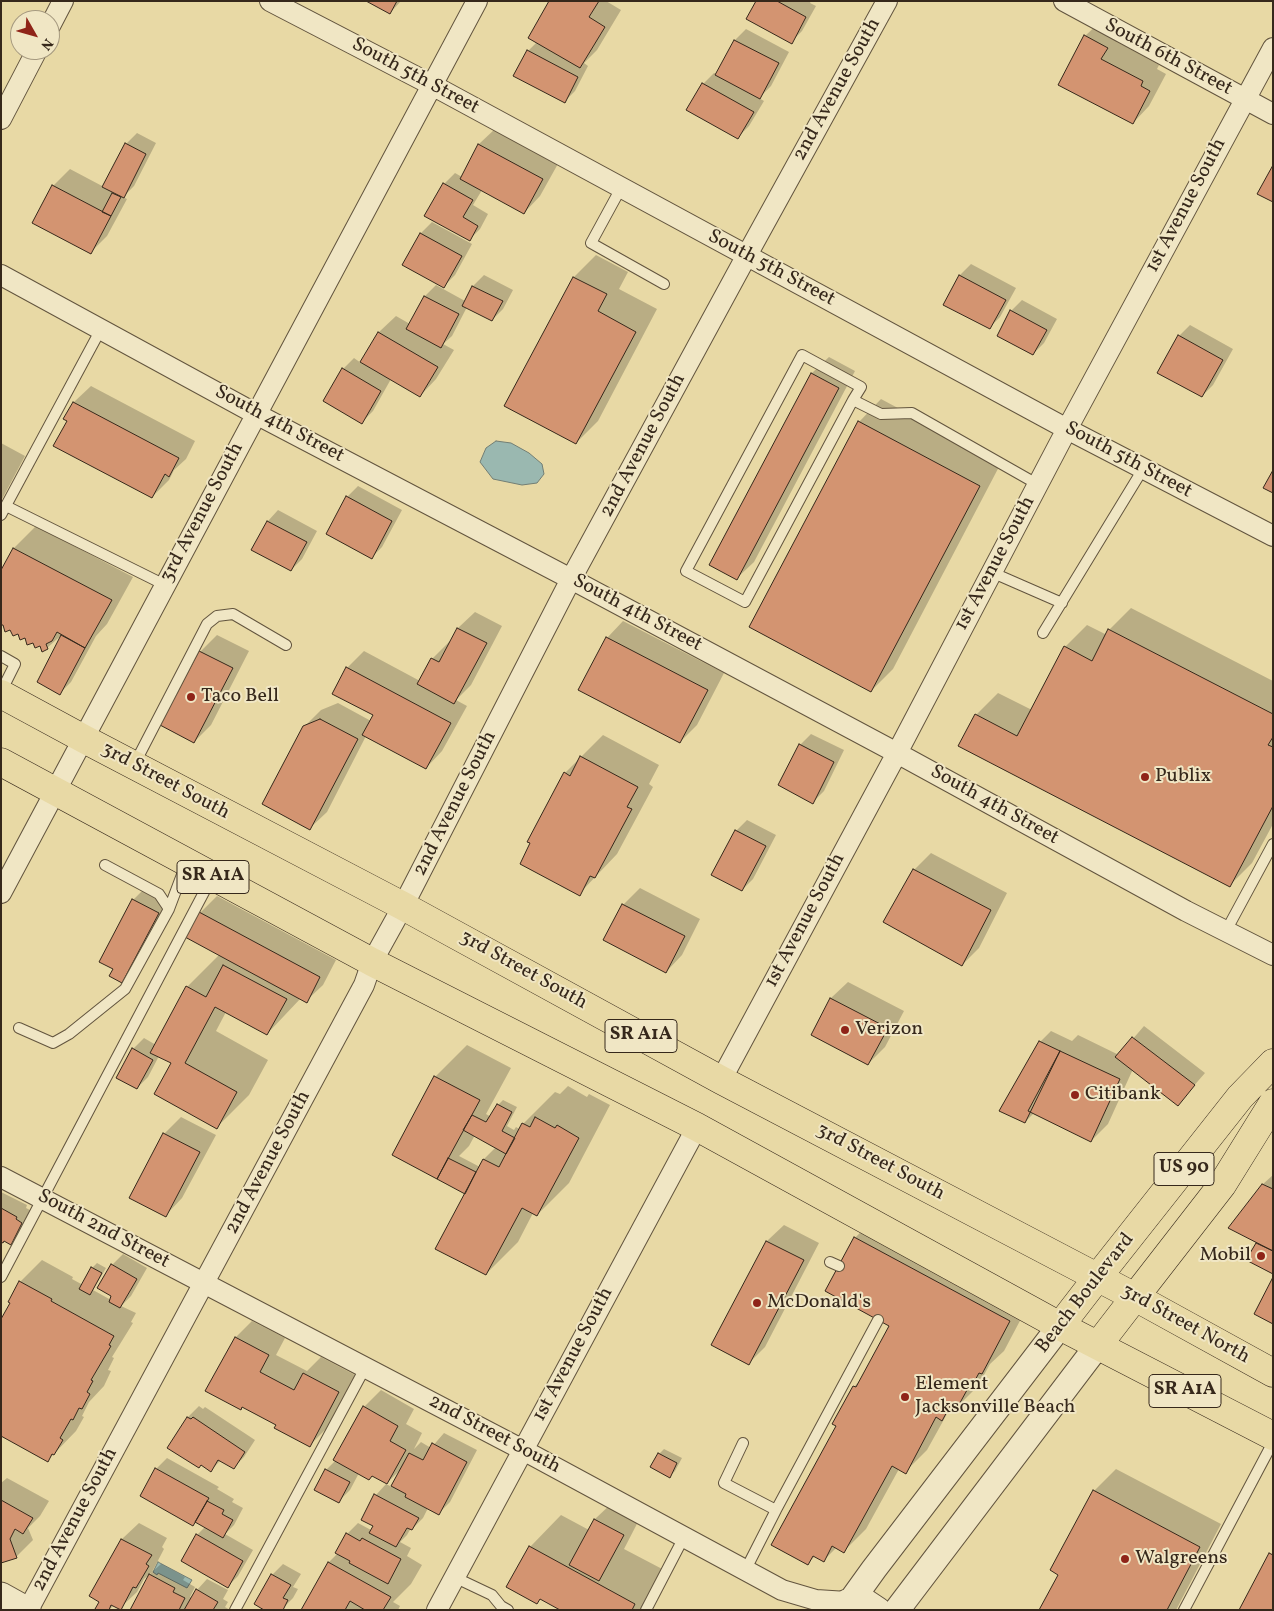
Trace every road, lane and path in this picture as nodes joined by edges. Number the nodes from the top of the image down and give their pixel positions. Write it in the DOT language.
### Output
graph roads {
  1 [pos="270,1"];
  2 [pos="477,1"];
  3 [pos="887,1"];
  4 [pos="1064,1"];
  5 [pos="1273,48"];
  6 [pos="32,60"];
  7 [pos="432,85"];
  8 [pos="1245,100"];
  9 [pos="1273,114"];
  10 [pos="1,119"];
  11 [pos="621,188"];
  12 [pos="746,256"];
  13 [pos="1,275"];
  14 [pos="664,284"];
  15 [pos="101,329"];
  16 [pos="853,400"];
  17 [pos="256,414"];
  18 [pos="1067,429"];
  19 [pos="1143,469"];
  20 [pos="1037,484"];
  21 [pos="3,510"];
  22 [pos="1273,536"];
  23 [pos="992,572"];
  24 [pos="571,579"];
  25 [pos="165,585"];
  26 [pos="1062,604"];
  27 [pos="1043,633"];
  28 [pos="286,645"];
  29 [pos="1,656"];
  30 [pos="1,693"];
  31 [pos="84,740"];
  32 [pos="897,753"];
  33 [pos="1,762"];
  34 [pos="134,766"];
  35 [pos="55,791"];
  36 [pos="1273,844"];
  37 [pos="186,862"];
  38 [pos="105,865"];
  39 [pos="213,876"];
  40 [pos="1,893"];
  41 [pos="403,906"];
  42 [pos="169,909"];
  43 [pos="1226,931"];
  44 [pos="1273,955"];
  45 [pos="372,962"];
  46 [pos="19,1028"];
  47 [pos="1273,1063"];
  48 [pos="721,1080"];
  49 [pos="1273,1103"];
  50 [pos="696,1126"];
  51 [pos="1,1177"];
  52 [pos="43,1198"];
  53 [pos="1,1277"];
  54 [pos="1098,1278"];
  55 [pos="204,1283"];
  56 [pos="1135,1297"];
  57 [pos="878,1320"];
  58 [pos="1060,1326"];
  59 [pos="1098,1345"];
  60 [pos="365,1368"];
  61 [pos="1273,1373"];
  62 [pos="1273,1436"];
  63 [pos="1273,1442"];
  64 [pos="743,1443"];
  65 [pos="523,1450"];
  66 [pos="776,1510"];
  67 [pos="684,1537"];
  68 [pos="745,1571"];
  69 [pos="454,1577"];
  70 [pos="782,1590"];
  71 [pos="1,1596"];
  72 [pos="845,1605"];
  73 [pos="28,1610"];
  74 [pos="235,1610"];
  75 [pos="437,1610"];
  76 [pos="508,1610"];
  77 [pos="646,1610"];
  78 [pos="803,1610"];
  79 [pos="878,1610"];
  80 [pos="897,1610"];
  81 [pos="1184,1610"];
  1 -- 7 [label="street, South 5th Street"];
  2 -- 7 [label="street, 3rd Avenue South"];
  3 -- 12 [label="street, 2nd Avenue South"];
  4 -- 8 [label="street, South 6th Street"];
  5 -- 8 [label="street, 1st Avenue South"];
  6 -- 10 [label="street"];
  7 -- 11 [label="street, South 5th Street"];
  7 -- 17 [label="street, 3rd Avenue South"];
  8 -- 9 [label="street, South 6th Street"];
  8 -- 18 [label="street, 1st Avenue South"];
  11 -- 12 [label="street, South 5th Street"];
  11 -- 14 [label="lane"];
  12 -- 18 [label="street, South 5th Street"];
  12 -- 24 [label="street, 2nd Avenue South"];
  13 -- 15 [label="street, South 4th Street"];
  15 -- 17 [label="street, South 4th Street"];
  15 -- 21 [label="lane"];
  16 -- 16 [label="lane"];
  16 -- 20 [label="lane"];
  17 -- 24 [label="street, South 4th Street"];
  17 -- 25 [label="street, 3rd Avenue South"];
  18 -- 19 [label="street, South 5th Street"];
  18 -- 20 [label="street, 1st Avenue South"];
  19 -- 22 [label="street, South 5th Street"];
  19 -- 26 [label="lane"];
  20 -- 23 [label="street, 1st Avenue South"];
  21 -- 25 [label="lane"];
  23 -- 26 [label="lane"];
  23 -- 32 [label="street, 1st Avenue South"];
  24 -- 32 [label="street, South 4th Street"];
  24 -- 41 [label="street, 2nd Avenue South"];
  25 -- 31 [label="street, 3rd Avenue South"];
  26 -- 27 [label="lane"];
  28 -- 34 [label="lane"];
  29 -- 30 [label="lane"];
  30 -- 31 [label="main road, 3rd Street South / SR A1A"];
  31 -- 34 [label="main road, 3rd Street South / SR A1A"];
  31 -- 35 [label="street, 3rd Avenue South"];
  32 -- 43 [label="street, South 4th Street"];
  32 -- 48 [label="street, 1st Avenue South"];
  33 -- 35 [label="main road, SR A1A"];
  34 -- 41 [label="main road, 3rd Street South / SR A1A"];
  35 -- 37 [label="main road, SR A1A"];
  35 -- 40 [label="street, 3rd Avenue South"];
  36 -- 43 [label="lane"];
  37 -- 39 [label="main road, SR A1A"];
  37 -- 42 [label="lane"];
  38 -- 42 [label="lane"];
  39 -- 45 [label="main road, SR A1A"];
  39 -- 52 [label="lane"];
  41 -- 45 [label="street, 2nd Avenue South"];
  41 -- 48 [label="main road, 3rd Street South / SR A1A"];
  42 -- 46 [label="lane"];
  43 -- 44 [label="street, South 4th Street"];
  45 -- 50 [label="main road, SR A1A"];
  45 -- 55 [label="street, 2nd Avenue South"];
  47 -- 54 [label="main road, Beach Boulevard / US 90"];
  48 -- 54 [label="main road, 3rd Street South / SR A1A"];
  49 -- 56 [label="main road, Beach Boulevard / US 90"];
  50 -- 58 [label="main road, SR A1A"];
  50 -- 65 [label="street, 1st Avenue South"];
  51 -- 52 [label="street, South 2nd Street"];
  52 -- 53 [label="lane"];
  52 -- 55 [label="street, South 2nd Street"];
  54 -- 56 [label="main road, 3rd Street North / SR A1A"];
  54 -- 58 [label="main road, Beach Boulevard / US 90"];
  55 -- 60 [label="street, 2nd Street South"];
  55 -- 73 [label="street, 2nd Avenue South"];
  56 -- 59 [label="main road, Beach Boulevard / US 90"];
  56 -- 61 [label="main road, 3rd Street North / SR A1A"];
  57 -- 66 [label="lane"];
  58 -- 59 [label="main road, SR A1A"];
  58 -- 72 [label="street, Beach Boulevard"];
  59 -- 62 [label="main road, SR A1A"];
  59 -- 80 [label="street, Beach Boulevard"];
  60 -- 65 [label="street, 2nd Street South"];
  60 -- 74 [label="lane"];
  63 -- 81 [label="lane"];
  64 -- 66 [label="lane"];
  65 -- 67 [label="street, 2nd Street South"];
  65 -- 69 [label="street, 1st Avenue South"];
  66 -- 68 [label="lane"];
  67 -- 68 [label="street, 2nd Street South"];
  67 -- 77 [label="lane"];
  68 -- 70 [label="street, 2nd Street South"];
  69 -- 75 [label="street, 1st Avenue South"];
  69 -- 76 [label="lane"];
  70 -- 72 [label="street"];
  70 -- 78 [label="street"];
  71 -- 73 [label="street"];
  72 -- 79 [label="street"];
}
